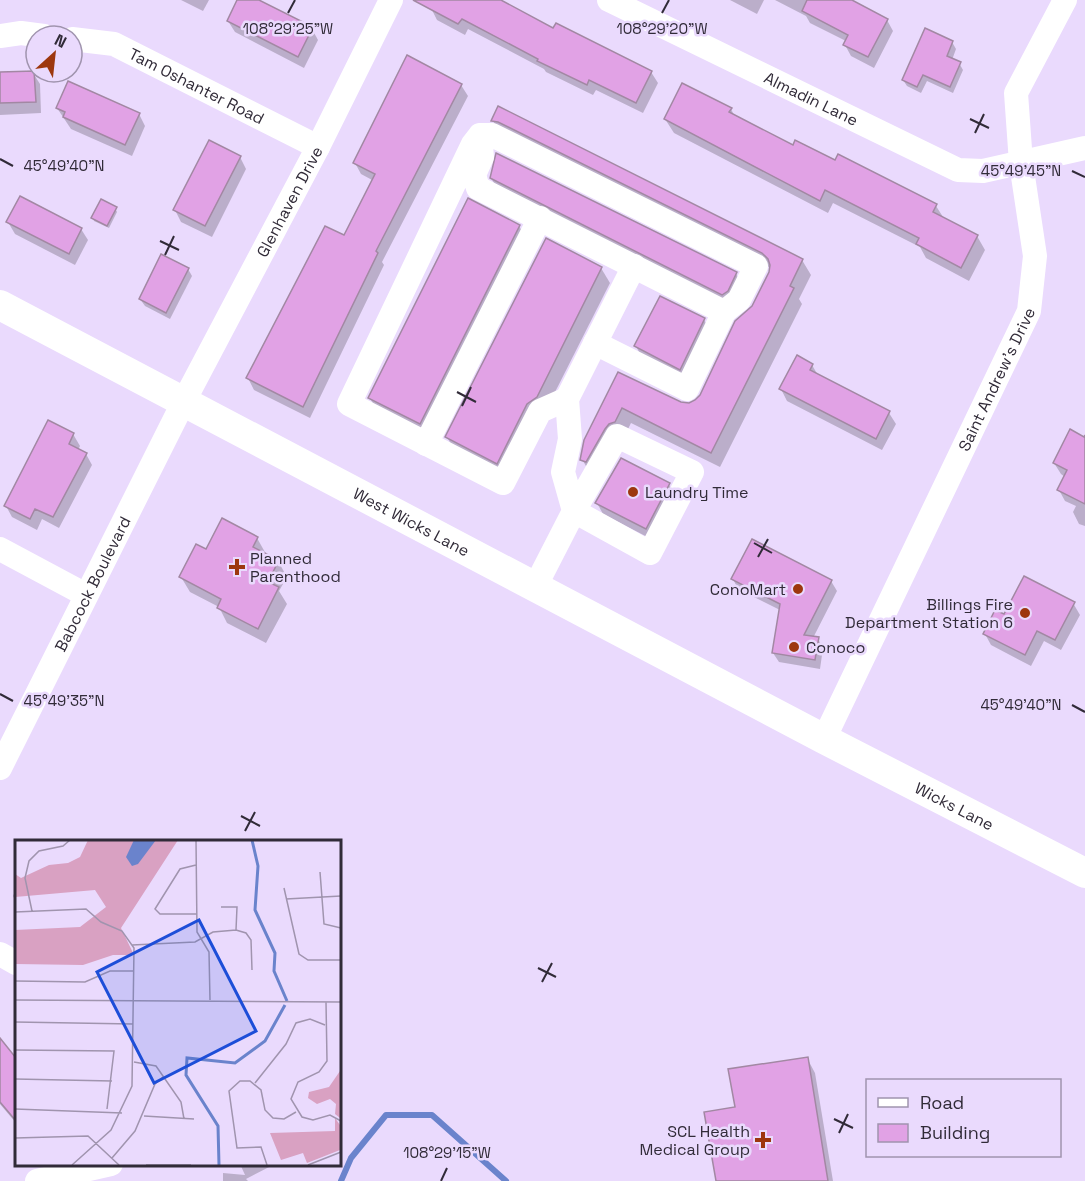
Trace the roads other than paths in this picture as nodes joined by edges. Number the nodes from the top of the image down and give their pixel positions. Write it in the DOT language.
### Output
graph roads {
  1 [pos="391,0"];
  2 [pos="609,0"];
  3 [pos="1065,0"];
  4 [pos="24,33"];
  5 [pos="0,36"];
  6 [pos="84,40"];
  7 [pos="480,135"];
  8 [pos="318,147"];
  9 [pos="1085,148"];
  10 [pos="1021,163"];
  11 [pos="540,218"];
  12 [pos="634,266"];
  13 [pos="0,305"];
  14 [pos="724,312"];
  15 [pos="595,343"];
  16 [pos="567,399"];
  17 [pos="184,401"];
  18 [pos="426,444"];
  19 [pos="574,511"];
  20 [pos="0,549"];
  21 [pos="535,587"];
  22 [pos="86,594"];
  23 [pos="824,739"];
  24 [pos="0,768"];
  25 [pos="1085,873"];
  26 [pos="0,954"];
  27 [pos="15,962"];
  28 [pos="102,1166"];
  29 [pos="119,1166"];
  30 [pos="37,1181"];
  31 [pos="121,1181"];
  1 -- 8 [label="street, Glenhaven Drive"];
  2 -- 10 [label="street, Almadin Lane"];
  3 -- 10 [label="street, Saint Andrew's Drive"];
  4 -- 5 [label="street"];
  6 -- 8 [label="street, Tam Oshanter Road"];
  7 -- 11 [label="street"];
  7 -- 14 [label="street"];
  7 -- 18 [label="street"];
  8 -- 17 [label="street, Glenhaven Drive"];
  9 -- 10 [label="street, Almadin Lane"];
  10 -- 23 [label="street, Saint Andrew's Drive"];
  11 -- 12 [label="street"];
  11 -- 18 [label="street"];
  12 -- 14 [label="street"];
  12 -- 15 [label="street"];
  13 -- 17 [label="main road, West Wicks Lane"];
  14 -- 15 [label="street"];
  15 -- 16 [label="street"];
  16 -- 18 [label="street"];
  16 -- 19 [label="street"];
  17 -- 21 [label="main road, West Wicks Lane"];
  17 -- 22 [label="street, Babcock Boulevard"];
  19 -- 19 [label="street"];
  19 -- 21 [label="street"];
  20 -- 22 [label="street"];
  21 -- 23 [label="main road, West Wicks Lane"];
  22 -- 24 [label="street, Babcock Boulevard"];
  23 -- 25 [label="main road, Wicks Lane"];
  26 -- 27 [label="street"];
  28 -- 30 [label="street"];
  29 -- 31 [label="street"];
}
